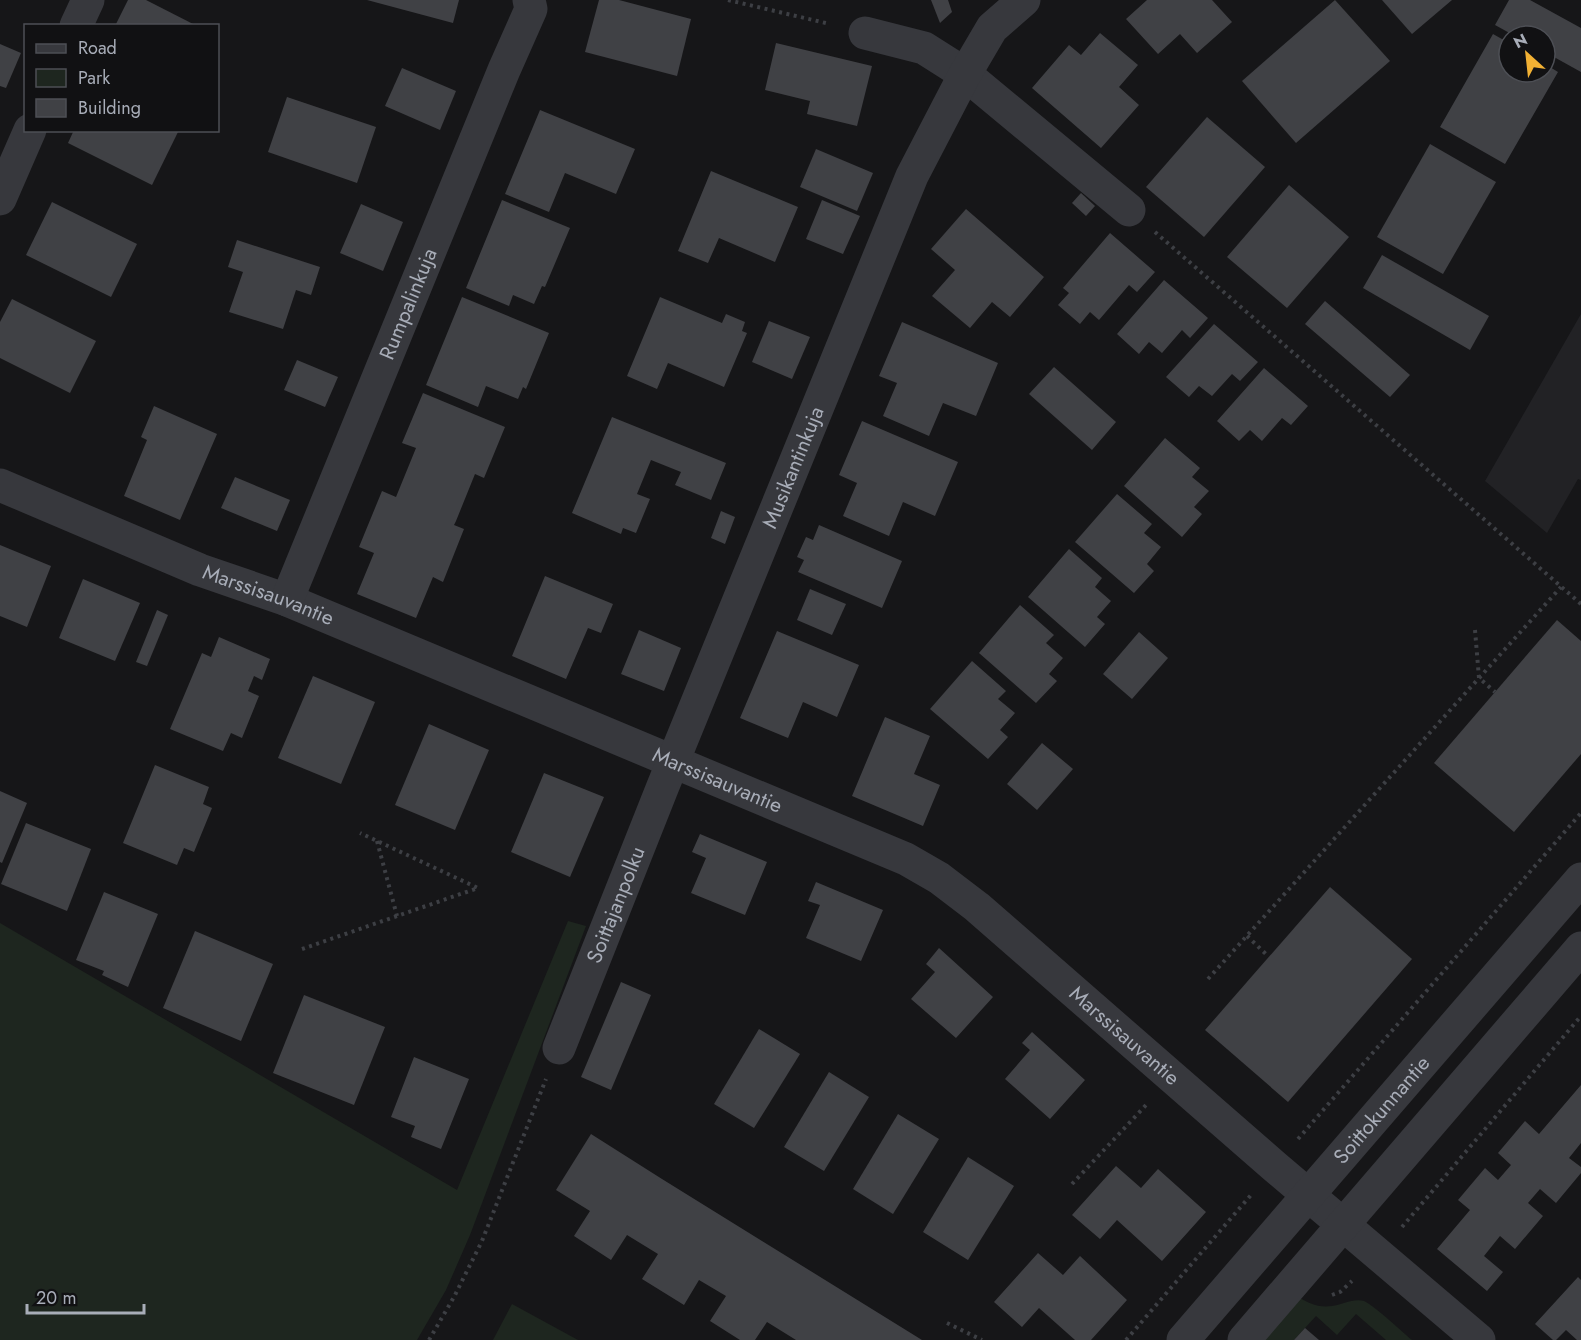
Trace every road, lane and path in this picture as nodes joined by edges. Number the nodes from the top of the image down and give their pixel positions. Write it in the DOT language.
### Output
graph roads {
  1 [pos="88,0"];
  2 [pos="728,0"];
  3 [pos="1023,0"];
  4 [pos="530,5"];
  5 [pos="77,24"];
  6 [pos="865,33"];
  7 [pos="965,74"];
  8 [pos="29,132"];
  9 [pos="0,199"];
  10 [pos="1130,210"];
  11 [pos="0,484"];
  12 [pos="1561,587"];
  13 [pos="287,600"];
  14 [pos="1581,604"];
  15 [pos="1475,630"];
  16 [pos="1479,678"];
  17 [pos="1495,692"];
  18 [pos="673,761"];
  19 [pos="1581,813"];
  20 [pos="360,833"];
  21 [pos="377,841"];
  22 [pos="1581,879"];
  23 [pos="397,916"];
  24 [pos="1247,936"];
  25 [pos="1581,948"];
  26 [pos="302,949"];
  27 [pos="1268,956"];
  28 [pos="1208,979"];
  29 [pos="559,1048"];
  30 [pos="1152,1099"];
  31 [pos="1274,1166"];
  32 [pos="1072,1184"];
  33 [pos="1308,1195"];
  34 [pos="1344,1224"];
  35 [pos="947,1323"];
  36 [pos="429,1340"];
  37 [pos="982,1340"];
  38 [pos="1126,1340"];
  39 [pos="1183,1340"];
  40 [pos="1244,1340"];
  41 [pos="1479,1340"];
  1 -- 5 [label="street"];
  2 -- 6 [label="path"];
  3 -- 7 [label="street, Musikantinkuja"];
  4 -- 13 [label="street, Rumpalinkuja"];
  6 -- 7 [label="street"];
  7 -- 10 [label="street"];
  7 -- 18 [label="street, Musikantinkuja"];
  8 -- 9 [label="street"];
  10 -- 12 [label="path"];
  11 -- 13 [label="street, Marssisauvantie"];
  12 -- 14 [label="path"];
  12 -- 16 [label="path"];
  13 -- 18 [label="street, Marssisauvantie"];
  15 -- 16 [label="path"];
  16 -- 17 [label="path"];
  16 -- 24 [label="path"];
  18 -- 29 [label="street, Soittajanpolku"];
  18 -- 31 [label="street, Marssisauvantie"];
  19 -- 31 [label="path"];
  20 -- 21 [label="path"];
  21 -- 23 [label="path"];
  21 -- 23 [label="path"];
  22 -- 33 [label="street, Soittokunnantie"];
  23 -- 26 [label="path"];
  24 -- 27 [label="path"];
  24 -- 28 [label="path"];
  25 -- 34 [label="street"];
  29 -- 36 [label="path"];
  30 -- 32 [label="path"];
  31 -- 33 [label="street, Marssisauvantie"];
  31 -- 38 [label="path"];
  33 -- 34 [label="street, Marssisauvantie"];
  33 -- 39 [label="street, Soittokunnantie"];
  34 -- 40 [label="street"];
  34 -- 41 [label="street, Marssisauvantie"];
  35 -- 37 [label="path"];
}
